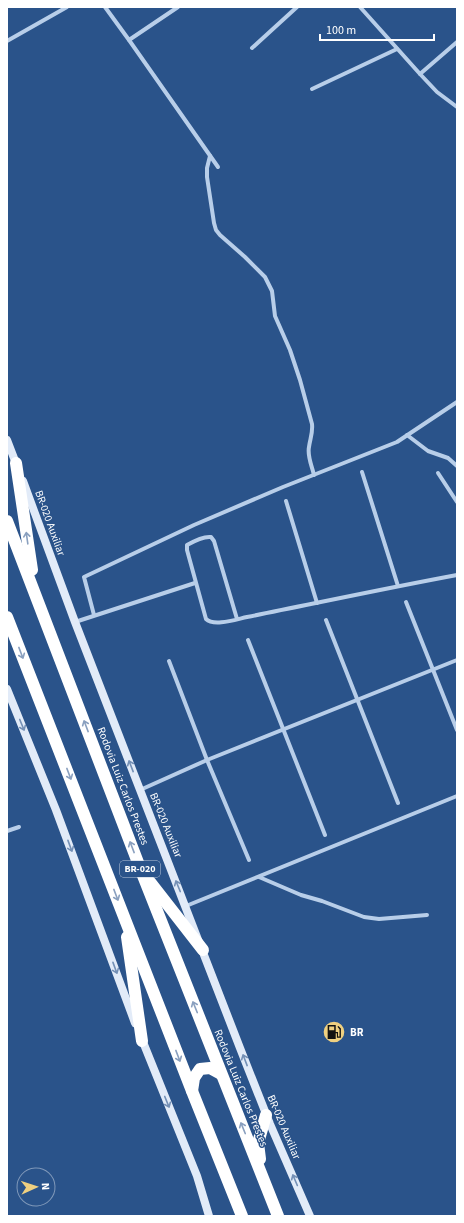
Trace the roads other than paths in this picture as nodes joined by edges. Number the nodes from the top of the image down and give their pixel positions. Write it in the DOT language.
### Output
graph roads {
  1 [pos="67,7"];
  2 [pos="105,7"];
  3 [pos="178,7"];
  4 [pos="297,7"];
  5 [pos="360,7"];
  6 [pos="129,40"];
  7 [pos="7,41"];
  8 [pos="457,42"];
  9 [pos="252,48"];
  10 [pos="396,49"];
  11 [pos="420,74"];
  12 [pos="312,90"];
  13 [pos="457,107"];
  14 [pos="210,156"];
  15 [pos="218,167"];
  16 [pos="457,402"];
  17 [pos="407,435"];
  18 [pos="7,440"];
  19 [pos="16,463"];
  20 [pos="457,466"];
  21 [pos="362,472"];
  22 [pos="438,473"];
  23 [pos="314,475"];
  24 [pos="286,501"];
  25 [pos="457,502"];
  26 [pos="7,521"];
  27 [pos="457,575"];
  28 [pos="196,583"];
  29 [pos="398,586"];
  30 [pos="35,591"];
  31 [pos="406,602"];
  32 [pos="317,603"];
  33 [pos="94,615"];
  34 [pos="7,617"];
  35 [pos="237,619"];
  36 [pos="326,620"];
  37 [pos="75,622"];
  38 [pos="248,640"];
  39 [pos="457,660"];
  40 [pos="169,661"];
  41 [pos="434,670"];
  42 [pos="7,689"];
  43 [pos="357,700"];
  44 [pos="284,729"];
  45 [pos="457,730"];
  46 [pos="207,760"];
  47 [pos="140,790"];
  48 [pos="457,796"];
  49 [pos="398,803"];
  50 [pos="19,827"];
  51 [pos="7,831"];
  52 [pos="325,835"];
  53 [pos="249,860"];
  54 [pos="142,873"];
  55 [pos="259,877"];
  56 [pos="186,906"];
  57 [pos="427,915"];
  58 [pos="124,916"];
  59 [pos="204,950"];
  60 [pos="142,1041"];
  61 [pos="221,1074"];
  62 [pos="192,1092"];
  63 [pos="266,1115"];
  64 [pos="263,1178"];
  65 [pos="209,1216"];
  66 [pos="242,1216"];
  67 [pos="278,1216"];
  68 [pos="310,1216"];
  1 -- 7 [label="street"];
  2 -- 6 [label="street"];
  3 -- 6 [label="street"];
  4 -- 9 [label="street"];
  5 -- 10 [label="street"];
  6 -- 14 [label="street"];
  8 -- 11 [label="street"];
  10 -- 11 [label="street"];
  10 -- 12 [label="street"];
  11 -- 13 [label="street"];
  14 -- 15 [label="street"];
  14 -- 23 [label="street"];
  16 -- 17 [label="street"];
  17 -- 20 [label="street"];
  17 -- 23 [label="street"];
  18 -- 19 [label="main road, BR-020 Auxiliar"];
  30 -- 19 [label="highway, one-way"];
  19 -- 37 [label="main road, BR-020 Auxiliar"];
  21 -- 29 [label="street"];
  22 -- 25 [label="street"];
  23 -- 33 [label="street"];
  24 -- 32 [label="street"];
  26 -- 30 [label="highway, Rodovia Luiz Carlos Prestes / BR-020"];
  27 -- 29 [label="street"];
  28 -- 33 [label="street"];
  28 -- 35 [label="street"];
  28 -- 35 [label="street"];
  29 -- 32 [label="street"];
  54 -- 30 [label="highway, Rodovia Luiz Carlos Prestes / BR-020, one-way"];
  31 -- 41 [label="street"];
  32 -- 35 [label="street"];
  33 -- 37 [label="street"];
  34 -- 58 [label="highway, BR-020, one-way"];
  36 -- 43 [label="street"];
  47 -- 37 [label="main road, BR-020 Auxiliar, one-way"];
  38 -- 44 [label="street"];
  39 -- 41 [label="street"];
  40 -- 46 [label="street"];
  41 -- 43 [label="street"];
  41 -- 45 [label="street"];
  42 -- 60 [label="main road, one-way"];
  43 -- 44 [label="street"];
  43 -- 49 [label="street"];
  44 -- 46 [label="street"];
  44 -- 52 [label="street"];
  46 -- 47 [label="street"];
  46 -- 53 [label="street"];
  56 -- 47 [label="main road, BR-020 Auxiliar, one-way"];
  48 -- 55 [label="street"];
  50 -- 51 [label="street"];
  54 -- 59 [label="highway"];
  61 -- 54 [label="highway, Rodovia Luiz Carlos Prestes / BR-020, one-way"];
  55 -- 56 [label="street"];
  55 -- 57 [label="street"];
  56 -- 59 [label="main road, BR-020 Auxiliar"];
  58 -- 60 [label="highway"];
  58 -- 62 [label="highway, BR-020, one-way"];
  63 -- 59 [label="main road, BR-020 Auxiliar, one-way"];
  60 -- 65 [label="main road, one-way"];
  61 -- 62 [label="highway"];
  64 -- 61 [label="highway, Rodovia Luiz Carlos Prestes / BR-020, one-way"];
  62 -- 66 [label="highway, BR-020"];
  63 -- 64 [label="highway"];
  68 -- 63 [label="main road, BR-020 Auxiliar, one-way"];
  64 -- 67 [label="highway, Rodovia Luiz Carlos Prestes / BR-020"];
}
